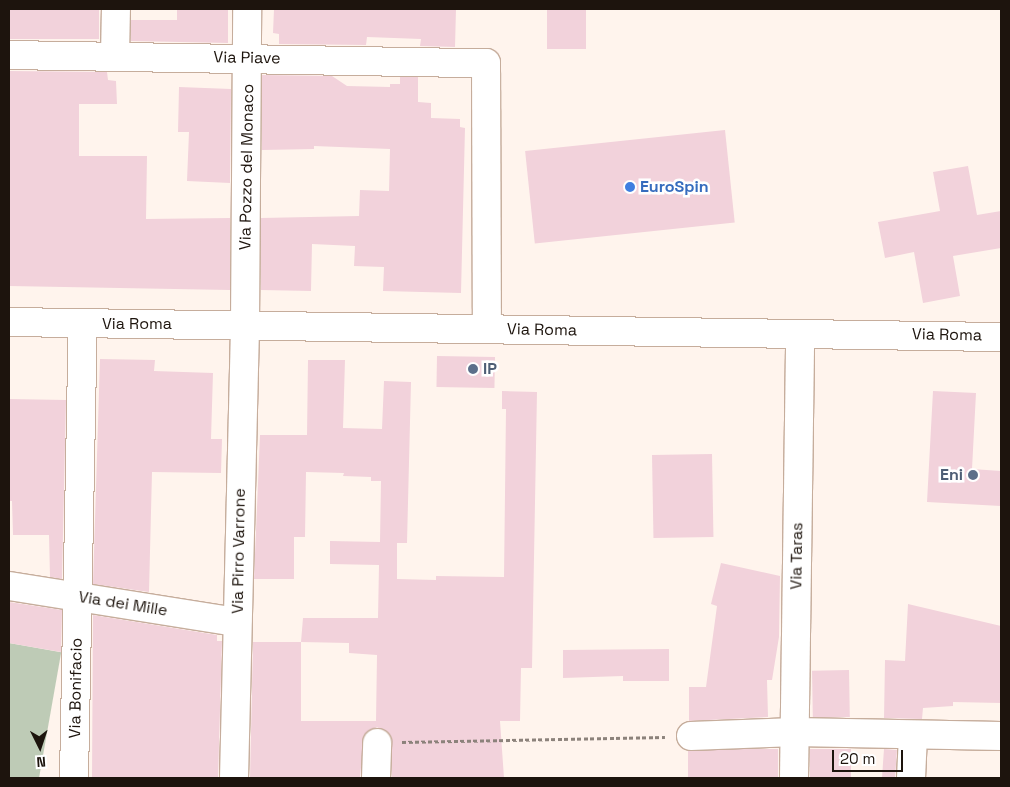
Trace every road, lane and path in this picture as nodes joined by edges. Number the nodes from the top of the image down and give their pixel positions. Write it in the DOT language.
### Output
graph roads {
  1 [pos="116,9"];
  2 [pos="247,9"];
  3 [pos="9,55"];
  4 [pos="115,56"];
  5 [pos="248,58"];
  6 [pos="9,322"];
  7 [pos="83,324"];
  8 [pos="245,324"];
  9 [pos="487,329"];
  10 [pos="800,335"];
  11 [pos="1001,337"];
  12 [pos="9,586"];
  13 [pos="78,597"];
  14 [pos="238,622"];
  15 [pos="795,732"];
  16 [pos="913,735"];
  17 [pos="691,736"];
  18 [pos="1001,736"];
  19 [pos="377,742"];
  20 [pos="74,778"];
  21 [pos="234,778"];
  22 [pos="376,778"];
  23 [pos="794,778"];
  24 [pos="911,778"];
  1 -- 4 [label="street"];
  2 -- 5 [label="street, Via Pozzo del Monaco"];
  3 -- 4 [label="street, Via Piave"];
  4 -- 5 [label="street, Via Piave"];
  5 -- 8 [label="street, Via Pozzo del Monaco"];
  5 -- 9 [label="street, Via Piave"];
  6 -- 7 [label="street, Via Roma"];
  7 -- 8 [label="street, Via Roma"];
  7 -- 13 [label="street, Via Roma"];
  8 -- 9 [label="street, Via Roma"];
  8 -- 14 [label="street, Via Pirro Varrone"];
  9 -- 10 [label="street, Via Roma"];
  10 -- 11 [label="street, Via Roma"];
  10 -- 15 [label="street, Via Taras"];
  12 -- 13 [label="street, Via dei Mille"];
  13 -- 14 [label="street, Via dei Mille"];
  13 -- 20 [label="street, Via Bonifacio"];
  14 -- 21 [label="street, Via Pirro Varrone"];
  15 -- 16 [label="street"];
  15 -- 17 [label="street"];
  15 -- 23 [label="street, Via Taras"];
  16 -- 18 [label="street"];
  16 -- 24 [label="street"];
  17 -- 19 [label="path"];
  19 -- 22 [label="street"];
}
